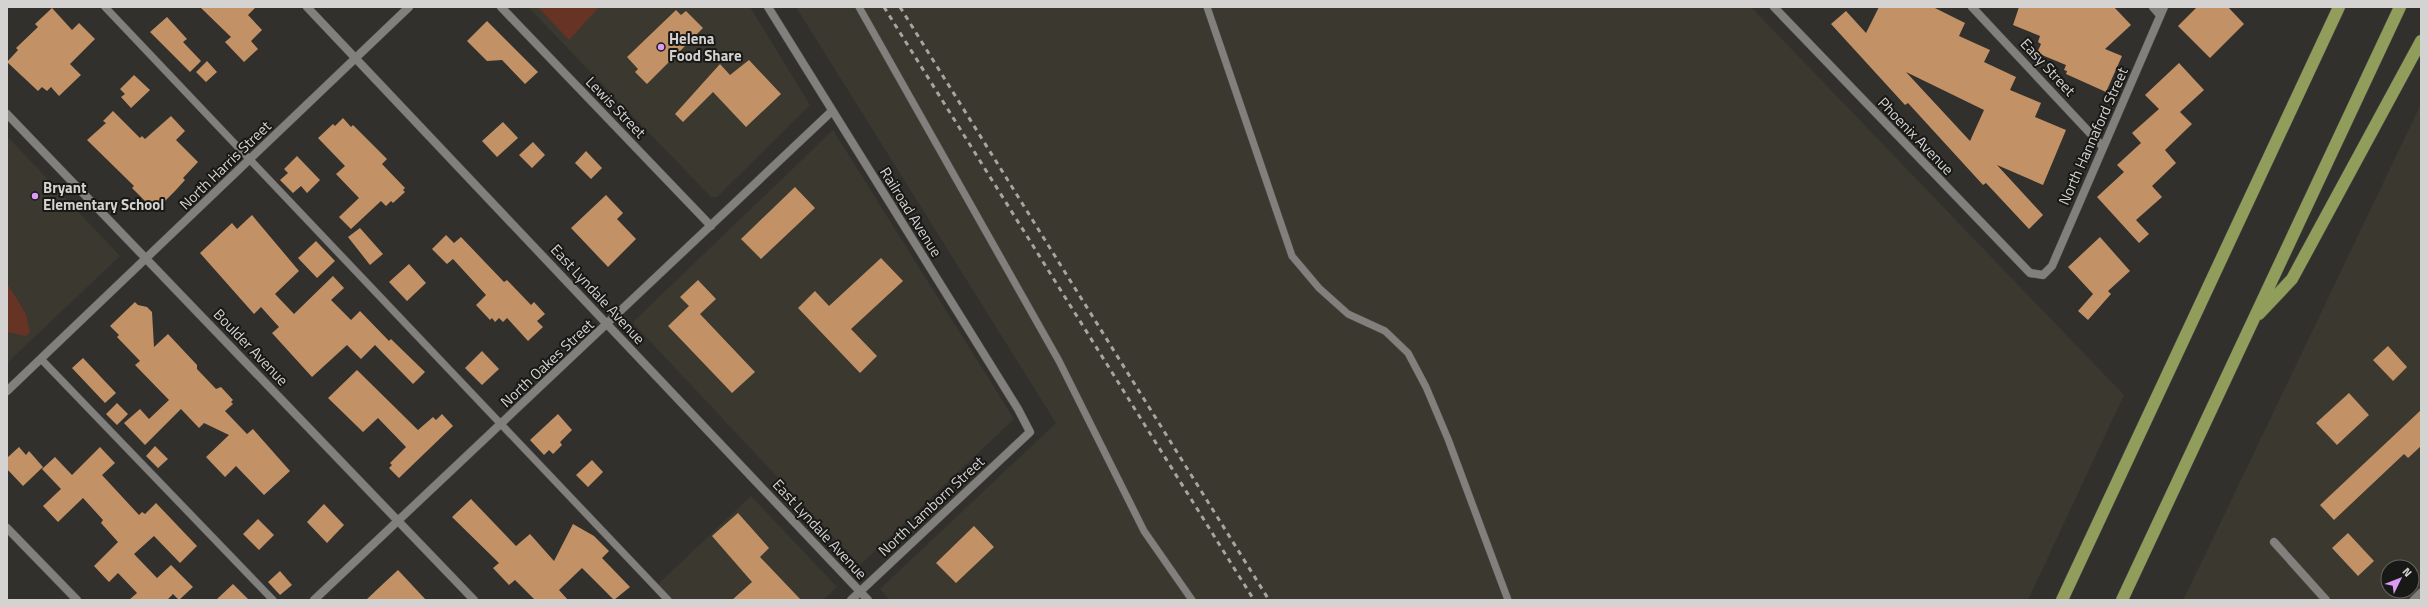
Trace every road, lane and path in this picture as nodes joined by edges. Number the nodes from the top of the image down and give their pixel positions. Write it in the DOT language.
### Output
graph roads {
  1 [pos="104,7"];
  2 [pos="307,7"];
  3 [pos="409,7"];
  4 [pos="501,7"];
  5 [pos="768,7"];
  6 [pos="859,7"];
  7 [pos="1207,7"];
  8 [pos="1774,7"];
  9 [pos="1972,7"];
  10 [pos="2153,7"];
  11 [pos="2164,7"];
  12 [pos="2339,7"];
  13 [pos="2400,7"];
  14 [pos="2160,15"];
  15 [pos="2421,41"];
  16 [pos="356,58"];
  17 [pos="832,111"];
  18 [pos="7,114"];
  19 [pos="2103,147"];
  20 [pos="251,159"];
  21 [pos="711,226"];
  22 [pos="147,260"];
  23 [pos="2043,275"];
  24 [pos="2252,322"];
  25 [pos="608,325"];
  26 [pos="41,358"];
  27 [pos="7,391"];
  28 [pos="501,425"];
  29 [pos="1030,432"];
  30 [pos="399,521"];
  31 [pos="7,528"];
  32 [pos="2274,542"];
  33 [pos="860,592"];
  34 [pos="2421,592"];
  35 [pos="76,600"];
  36 [pos="273,600"];
  37 [pos="314,600"];
  38 [pos="474,600"];
  39 [pos="668,600"];
  40 [pos="850,600"];
  41 [pos="868,600"];
  42 [pos="1192,600"];
  43 [pos="1508,600"];
  44 [pos="2062,600"];
  45 [pos="2122,600"];
  46 [pos="2326,600"];
  47 [pos="2413,600"];
  1 -- 20 [label="lane"];
  2 -- 16 [label="street, East Lyndale Avenue"];
  3 -- 16 [label="street, North Harris Street"];
  4 -- 21 [label="street, Lewis Street"];
  5 -- 17 [label="street, Railroad Avenue"];
  6 -- 42 [label="lane"];
  7 -- 43 [label="lane"];
  8 -- 23 [label="street, Phoenix Avenue"];
  9 -- 19 [label="street, Easy Street"];
  10 -- 14 [label="street"];
  11 -- 14 [label="street, North Hannaford Street"];
  12 -- 44 [label="highway"];
  13 -- 24 [label="highway"];
  14 -- 19 [label="street, North Hannaford Street"];
  15 -- 24 [label="highway"];
  16 -- 20 [label="street, North Harris Street"];
  16 -- 25 [label="street, East Lyndale Avenue"];
  17 -- 21 [label="street, North Oakes Street"];
  17 -- 29 [label="street, Railroad Avenue"];
  18 -- 22 [label="street, Boulder Avenue"];
  19 -- 23 [label="street, North Hannaford Street"];
  20 -- 22 [label="street, North Harris Street"];
  20 -- 28 [label="lane"];
  21 -- 25 [label="street, North Oakes Street"];
  22 -- 26 [label="street, North Harris Street"];
  22 -- 30 [label="street, Boulder Avenue"];
  24 -- 45 [label="highway"];
  25 -- 28 [label="street, North Oakes Street"];
  25 -- 33 [label="street, East Lyndale Avenue"];
  26 -- 27 [label="street, North Harris Street"];
  26 -- 36 [label="lane"];
  28 -- 30 [label="street, North Oakes Street"];
  28 -- 39 [label="lane"];
  29 -- 33 [label="street, North Lamborn Street"];
  30 -- 37 [label="street, North Oakes Street"];
  30 -- 38 [label="street, Boulder Avenue"];
  31 -- 35 [label="street"];
  32 -- 46 [label="street"];
  33 -- 40 [label="street, North Lamborn Street"];
  33 -- 41 [label="street, East Lyndale Avenue"];
  34 -- 47 [label="lane"];
}
